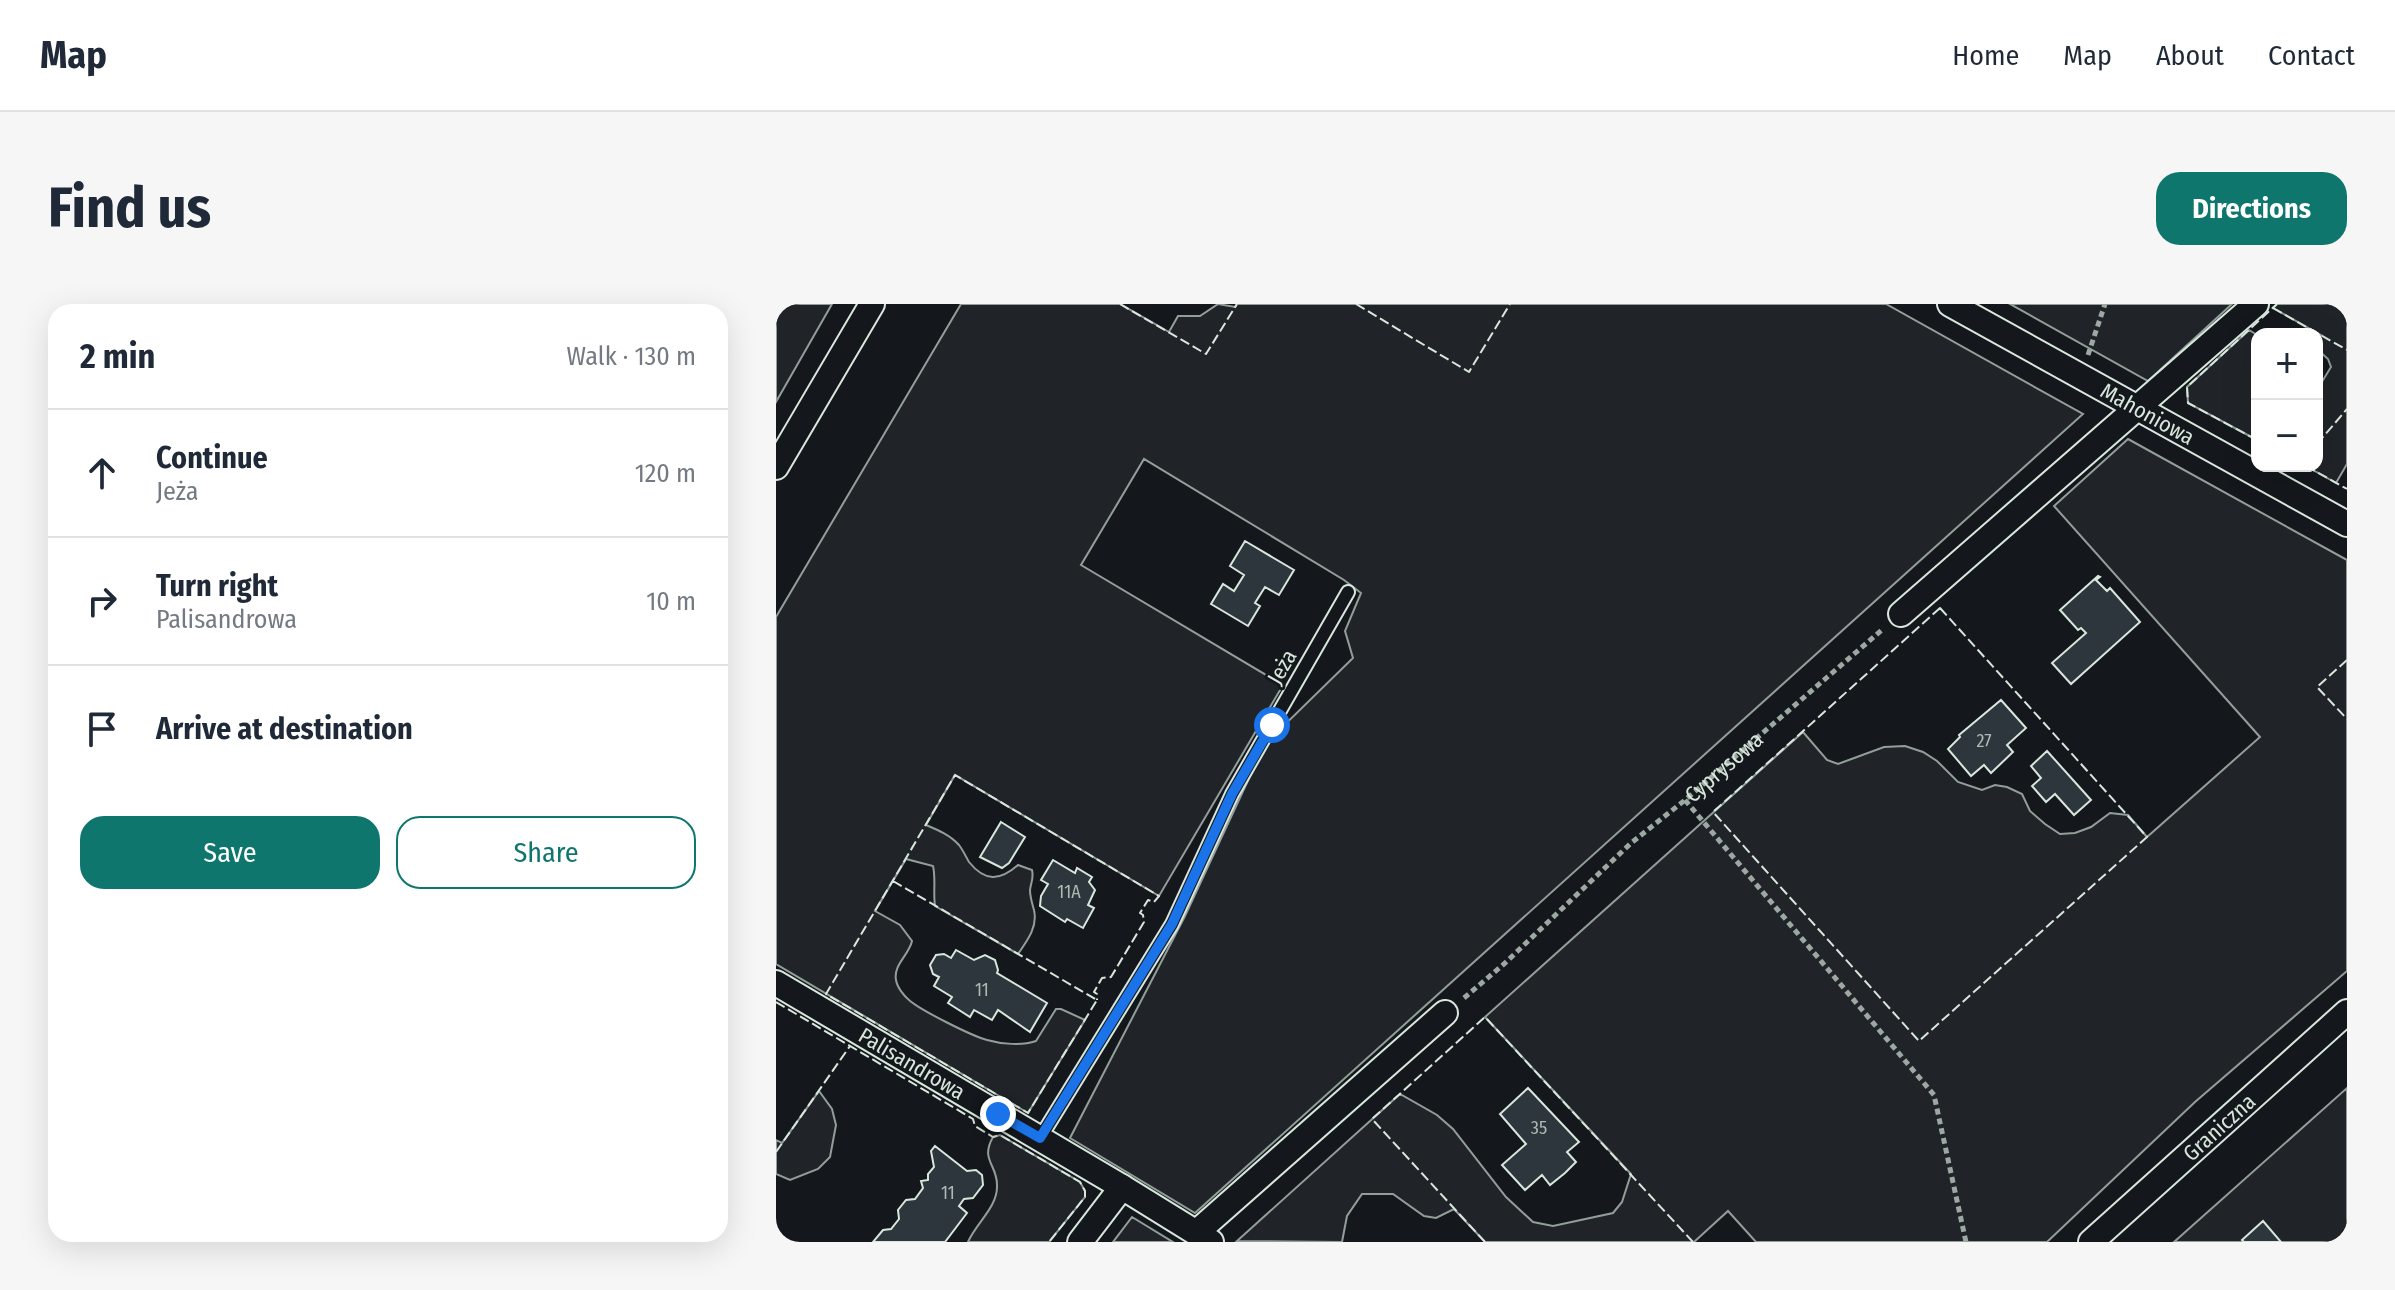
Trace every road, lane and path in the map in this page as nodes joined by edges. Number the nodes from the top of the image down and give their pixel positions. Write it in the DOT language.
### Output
graph roads {
  1 [pos="872,304"];
  2 [pos="1950,304"];
  3 [pos="2105,304"];
  4 [pos="2256,304"];
  5 [pos="2081,375"];
  6 [pos="2137,409"];
  7 [pos="776,467"];
  8 [pos="2347,524"];
  9 [pos="1348,592"];
  10 [pos="1901,614"];
  11 [pos="1685,800"];
  12 [pos="776,983"];
  13 [pos="2347,1012"];
  14 [pos="1445,1013"];
  15 [pos="1040,1138"];
  16 [pos="1122,1187"];
  17 [pos="1204,1237"];
  18 [pos="1080,1242"];
  19 [pos="1966,1242"];
  20 [pos="2091,1242"];
  1 -- 7 [label="street"];
  2 -- 5 [label="street, Mahoniowa"];
  3 -- 5 [label="path"];
  4 -- 6 [label="street"];
  5 -- 6 [label="street, Mahoniowa"];
  6 -- 8 [label="street, Mahoniowa"];
  6 -- 10 [label="street"];
  9 -- 15 [label="lane, Jeża"];
  10 -- 11 [label="path, Cyprysowa"];
  11 -- 14 [label="path, Cyprysowa"];
  11 -- 19 [label="path"];
  12 -- 15 [label="street, Palisandrowa"];
  13 -- 20 [label="street, Graniczna"];
  14 -- 17 [label="street"];
  15 -- 16 [label="street, Palisandrowa"];
  16 -- 17 [label="street, Palisandrowa"];
  16 -- 18 [label="street"];
}
